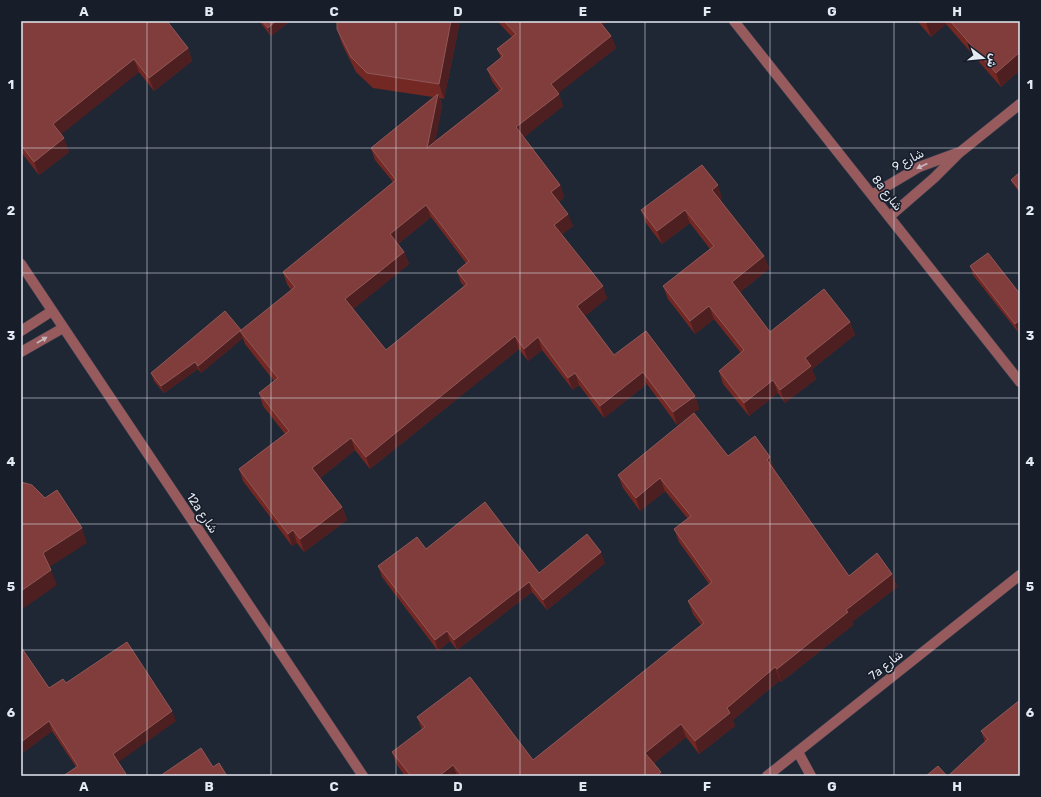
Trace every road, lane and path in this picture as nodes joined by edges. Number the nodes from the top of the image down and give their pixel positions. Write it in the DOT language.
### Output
graph roads {
  1 [pos="734,21"];
  2 [pos="1020,104"];
  3 [pos="959,153"];
  4 [pos="872,195"];
  5 [pos="889,217"];
  6 [pos="21,264"];
  7 [pos="52,311"];
  8 [pos="63,328"];
  9 [pos="21,331"];
  10 [pos="21,352"];
  11 [pos="1020,382"];
  12 [pos="1020,575"];
  13 [pos="798,752"];
  14 [pos="770,775"];
  15 [pos="362,776"];
  16 [pos="811,776"];
  1 -- 4 [label="street, 8a شارع"];
  2 -- 3 [label="street, شارع 9"];
  3 -- 4 [label="street, شارع 9, one-way"];
  3 -- 5 [label="street, شارع 9"];
  4 -- 5 [label="street, 8a شارع"];
  5 -- 11 [label="street, 8a شارع"];
  6 -- 7 [label="street, 12a شارع"];
  7 -- 8 [label="street, 12a شارع"];
  7 -- 9 [label="street"];
  10 -- 8 [label="street, one-way"];
  8 -- 15 [label="street, 12a شارع"];
  12 -- 13 [label="street, 7a شارع"];
  13 -- 14 [label="street, 7a شارع"];
  13 -- 16 [label="street"];
}
